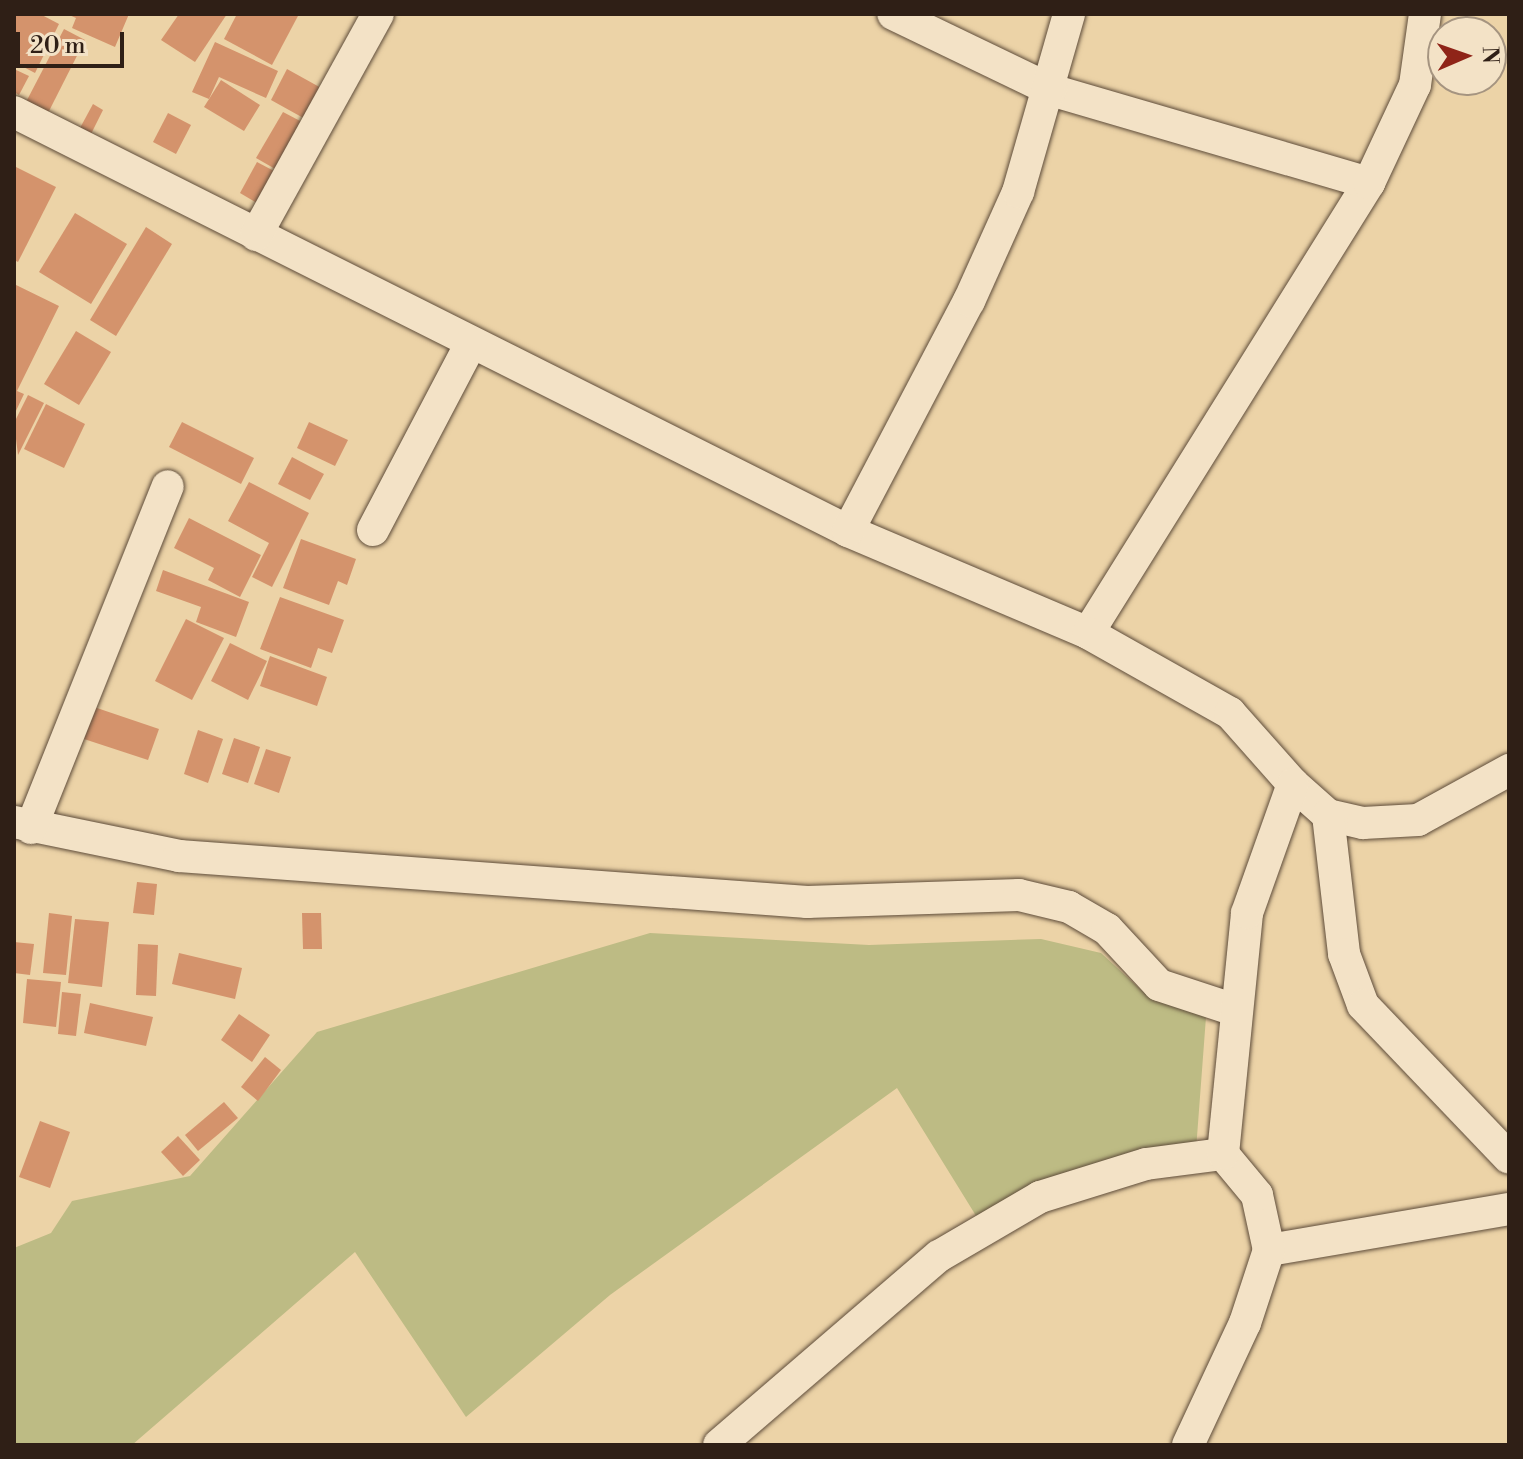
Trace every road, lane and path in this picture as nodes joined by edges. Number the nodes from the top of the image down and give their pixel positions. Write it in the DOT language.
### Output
graph roads {
  1 [pos="378,14"];
  2 [pos="893,14"];
  3 [pos="1069,14"];
  4 [pos="1425,14"];
  5 [pos="1051,90"];
  6 [pos="14,112"];
  7 [pos="1369,183"];
  8 [pos="256,235"];
  9 [pos="471,343"];
  10 [pos="168,486"];
  11 [pos="373,530"];
  12 [pos="848,531"];
  13 [pos="1088,633"];
  14 [pos="1509,770"];
  15 [pos="1293,784"];
  16 [pos="1328,815"];
  17 [pos="23,825"];
  18 [pos="1235,1010"];
  19 [pos="1223,1154"];
  20 [pos="1509,1158"];
  21 [pos="1509,1209"];
  22 [pos="1269,1250"];
  23 [pos="719,1445"];
  24 [pos="1188,1445"];
  1 -- 8 [label="street"];
  2 -- 5 [label="street"];
  3 -- 5 [label="street"];
  4 -- 7 [label="street"];
  5 -- 7 [label="street"];
  5 -- 12 [label="street"];
  6 -- 8 [label="street"];
  7 -- 13 [label="street"];
  8 -- 9 [label="street"];
  9 -- 11 [label="street"];
  9 -- 12 [label="street"];
  10 -- 17 [label="street"];
  12 -- 13 [label="street"];
  13 -- 15 [label="street"];
  14 -- 16 [label="street"];
  15 -- 16 [label="street"];
  15 -- 18 [label="street"];
  16 -- 20 [label="street"];
  17 -- 18 [label="street"];
  18 -- 19 [label="street"];
  19 -- 22 [label="street"];
  19 -- 23 [label="street"];
  21 -- 22 [label="street"];
  22 -- 24 [label="street"];
}
